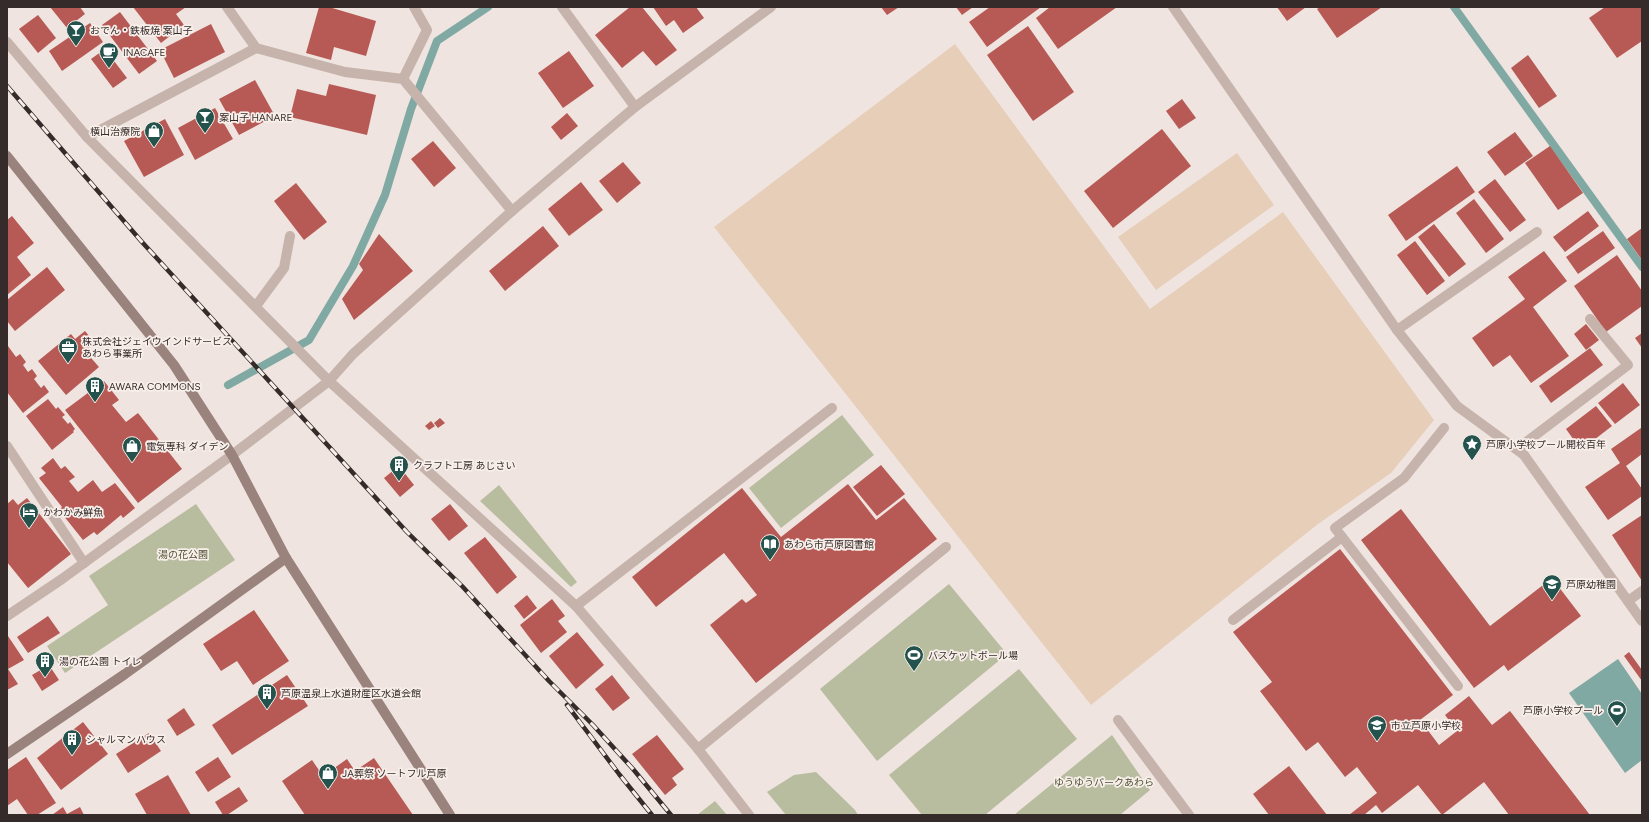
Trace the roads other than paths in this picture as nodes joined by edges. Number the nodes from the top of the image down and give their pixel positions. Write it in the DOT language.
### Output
graph roads {
  1 [pos="227,7"];
  2 [pos="414,7"];
  3 [pos="562,7"];
  4 [pos="771,7"];
  5 [pos="1173,7"];
  6 [pos="7,42"];
  7 [pos="256,48"];
  8 [pos="403,79"];
  9 [pos="635,107"];
  10 [pos="87,137"];
  11 [pos="7,156"];
  12 [pos="512,211"];
  13 [pos="1537,232"];
  14 [pos="290,236"];
  15 [pos="256,306"];
  16 [pos="1590,319"];
  17 [pos="1397,330"];
  18 [pos="329,381"];
  19 [pos="832,408"];
  20 [pos="1444,428"];
  21 [pos="7,446"];
  22 [pos="1517,449"];
  23 [pos="232,455"];
  24 [pos="1342,537"];
  25 [pos="946,547"];
  26 [pos="286,558"];
  27 [pos="84,563"];
  28 [pos="1642,591"];
  29 [pos="1628,601"];
  30 [pos="576,606"];
  31 [pos="7,616"];
  32 [pos="1233,620"];
  33 [pos="1642,620"];
  34 [pos="1458,686"];
  35 [pos="1118,720"];
  36 [pos="698,749"];
  37 [pos="7,754"];
  38 [pos="450,815"];
  39 [pos="749,815"];
  40 [pos="1189,815"];
  1 -- 7 [label="street"];
  2 -- 8 [label="street"];
  3 -- 9 [label="street"];
  4 -- 9 [label="street"];
  5 -- 17 [label="street"];
  6 -- 10 [label="street"];
  7 -- 8 [label="street"];
  7 -- 10 [label="street"];
  8 -- 12 [label="street"];
  9 -- 12 [label="street"];
  10 -- 15 [label="street"];
  11 -- 23 [label="street"];
  12 -- 18 [label="street"];
  13 -- 17 [label="street"];
  14 -- 15 [label="street"];
  15 -- 18 [label="street"];
  16 -- 22 [label="street"];
  17 -- 22 [label="street"];
  18 -- 23 [label="street"];
  18 -- 30 [label="street"];
  19 -- 30 [label="street"];
  20 -- 24 [label="street"];
  21 -- 27 [label="street"];
  22 -- 29 [label="street"];
  23 -- 26 [label="street"];
  23 -- 27 [label="street"];
  24 -- 32 [label="street"];
  24 -- 34 [label="street"];
  25 -- 36 [label="street"];
  26 -- 37 [label="street"];
  26 -- 38 [label="street"];
  27 -- 31 [label="street"];
  28 -- 29 [label="street"];
  29 -- 33 [label="street"];
  30 -- 36 [label="street"];
  35 -- 40 [label="street"];
  36 -- 39 [label="street"];
}
